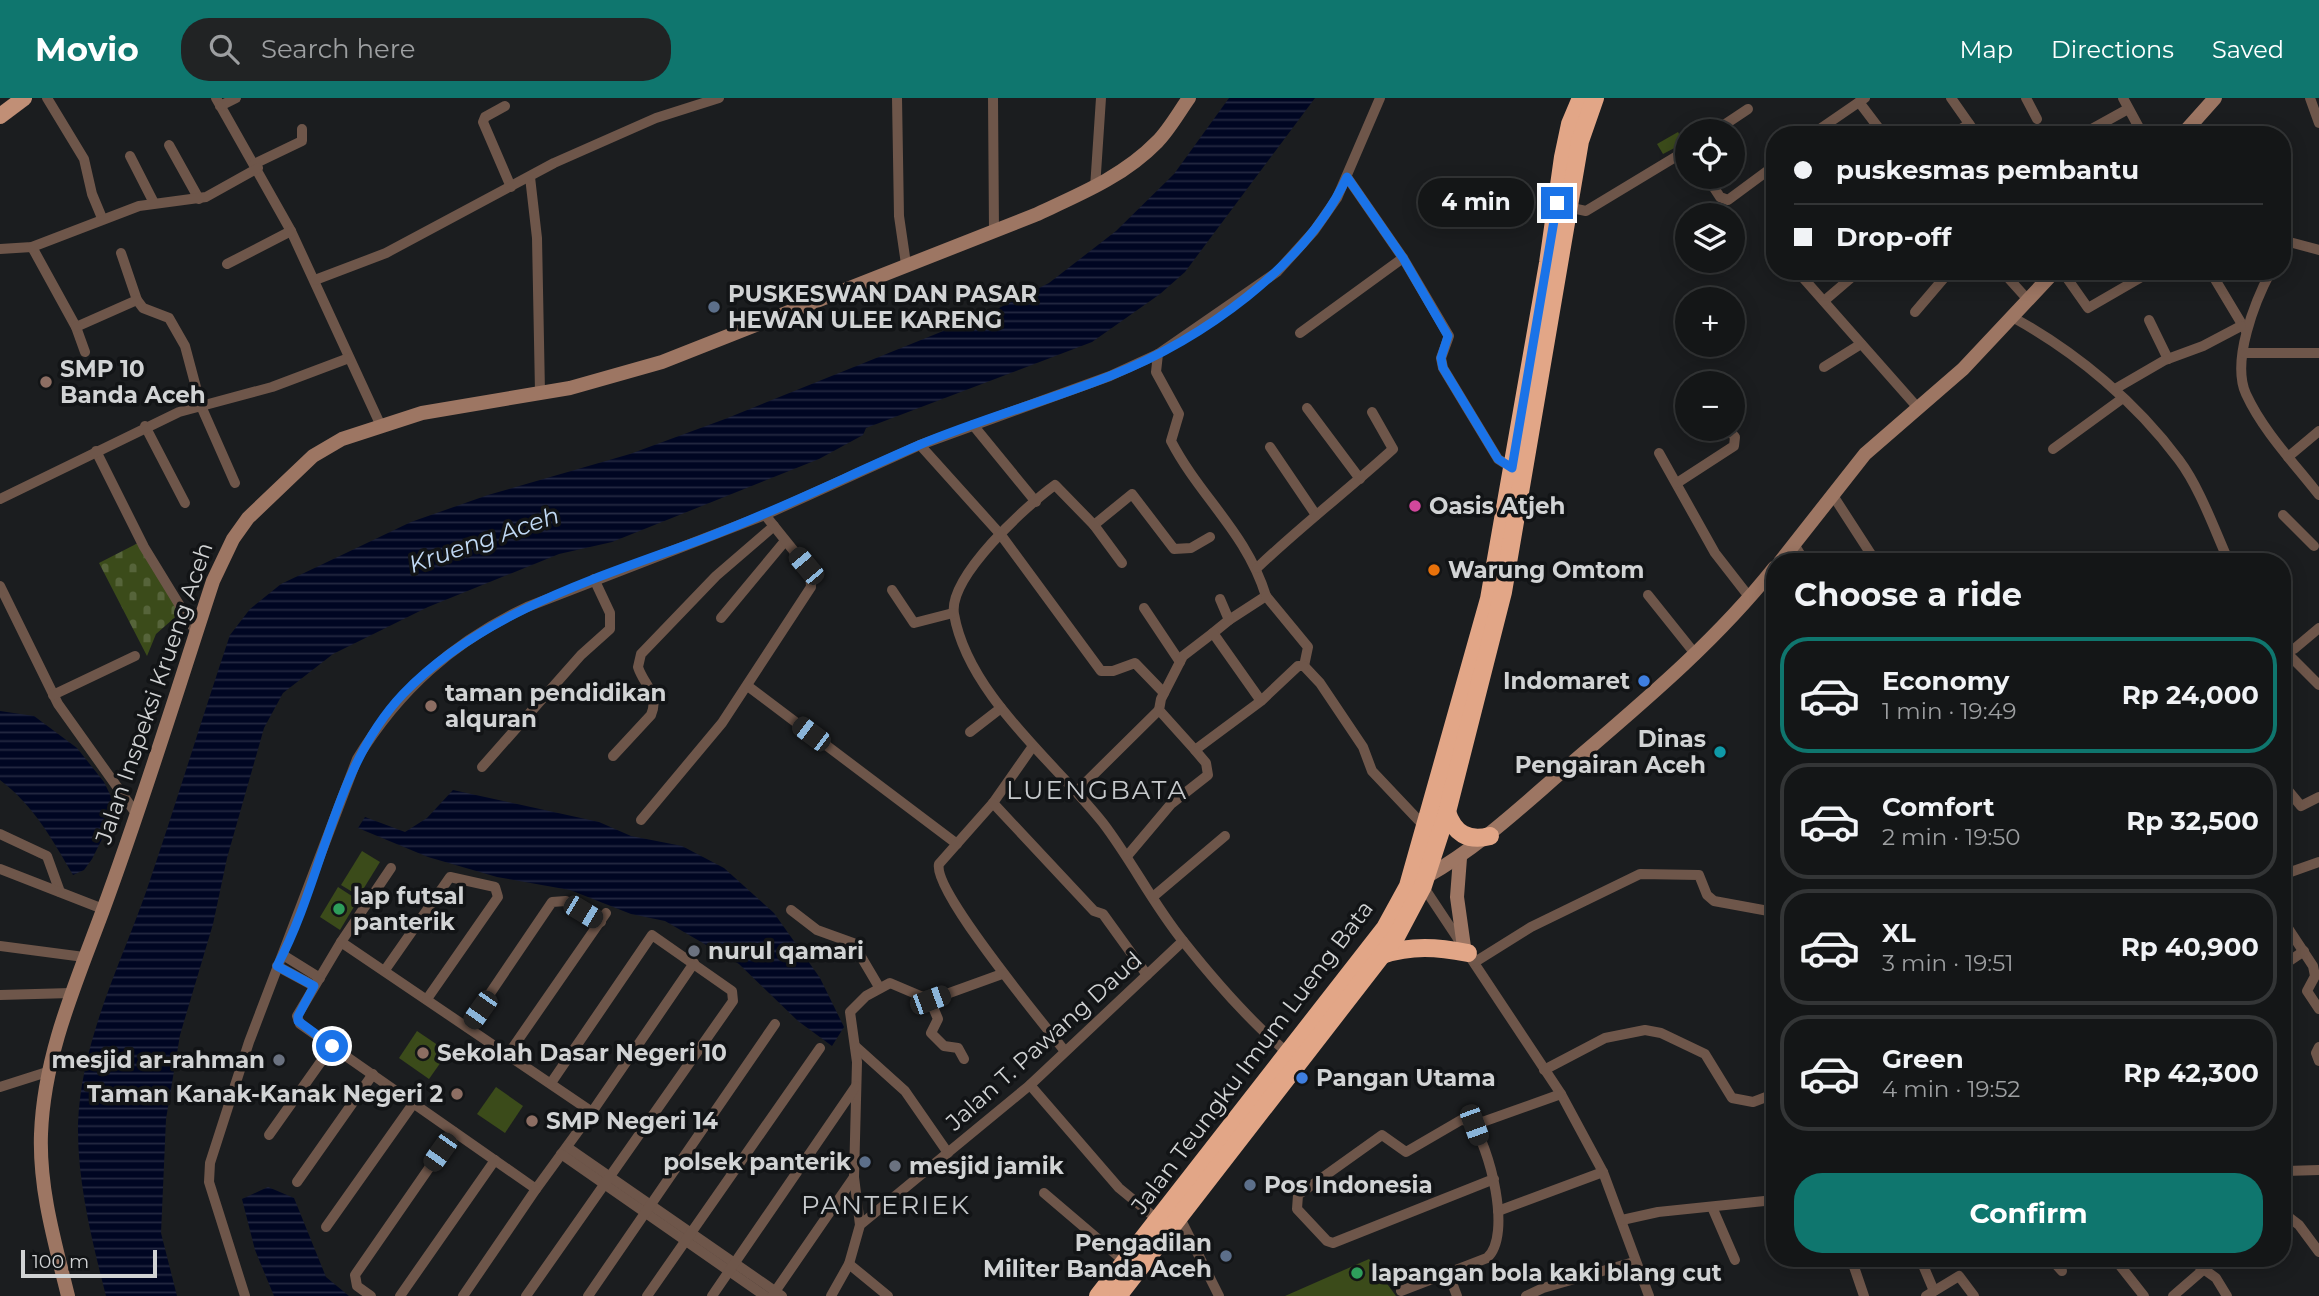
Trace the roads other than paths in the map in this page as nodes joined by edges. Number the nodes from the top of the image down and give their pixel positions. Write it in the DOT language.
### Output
graph roads {
  1 [pos="24,98"];
  2 [pos="47,98"];
  3 [pos="236,98"];
  4 [pos="682,98"];
  5 [pos="719,98"];
  6 [pos="897,98"];
  7 [pos="993,98"];
  8 [pos="1101,98"];
  9 [pos="1189,98"];
  10 [pos="1380,98"];
  11 [pos="1581,98"];
  12 [pos="1595,98"];
  13 [pos="1951,98"];
  14 [pos="2026,98"];
  15 [pos="2123,98"];
  16 [pos="2216,98"];
  17 [pos="2310,98"];
  18 [pos="1862,100"];
  19 [pos="218,102"];
  20 [pos="1179,105"];
  21 [pos="505,106"];
  22 [pos="1748,108"];
  23 [pos="687,109"];
  24 [pos="2129,109"];
  25 [pos="0,116"];
  26 [pos="1732,119"];
  27 [pos="2037,119"];
  28 [pos="2319,122"];
  29 [pos="1969,124"];
  30 [pos="1824,126"];
  31 [pos="1878,126"];
  32 [pos="1966,126"];
  33 [pos="2098,126"];
  34 [pos="2138,126"];
  35 [pos="2190,126"];
  36 [pos="302,129"];
  37 [pos="169,145"];
  38 [pos="130,156"];
  39 [pos="1675,157"];
  40 [pos="256,166"];
  41 [pos="1766,172"];
  42 [pos="530,177"];
  43 [pos="1347,177"];
  44 [pos="511,187"];
  45 [pos="1745,187"];
  46 [pos="1095,188"];
  47 [pos="1715,189"];
  48 [pos="1743,189"];
  49 [pos="199,199"];
  50 [pos="154,203"];
  51 [pos="1563,206"];
  52 [pos="102,218"];
  53 [pos="291,231"];
  54 [pos="994,231"];
  55 [pos="2291,245"];
  56 [pos="32,247"];
  57 [pos="0,249"];
  58 [pos="2319,250"];
  59 [pos="121,253"];
  60 [pos="1403,258"];
  61 [pos="227,264"];
  62 [pos="906,264"];
  63 [pos="1805,280"];
  64 [pos="1848,280"];
  65 [pos="1942,280"];
  66 [pos="2011,280"];
  67 [pos="2047,280"];
  68 [pos="2068,280"];
  69 [pos="2136,280"];
  70 [pos="2215,280"];
  71 [pos="2266,280"];
  72 [pos="315,281"];
  73 [pos="137,300"];
  74 [pos="1824,301"];
  75 [pos="2029,301"];
  76 [pos="1915,312"];
  77 [pos="2014,318"];
  78 [pos="2149,320"];
  79 [pos="75,327"];
  80 [pos="2244,329"];
  81 [pos="1300,333"];
  82 [pos="1861,344"];
  83 [pos="85,352"];
  84 [pos="2319,353"];
  85 [pos="1158,354"];
  86 [pos="2244,354"];
  87 [pos="349,358"];
  88 [pos="2168,359"];
  89 [pos="1824,367"];
  90 [pos="2115,389"];
  91 [pos="540,393"];
  92 [pos="2123,398"];
  93 [pos="201,406"];
  94 [pos="1307,408"];
  95 [pos="1918,408"];
  96 [pos="1372,412"];
  97 [pos="972,425"];
  98 [pos="145,426"];
  99 [pos="381,426"];
  100 [pos="2319,431"];
  101 [pos="1735,441"];
  102 [pos="920,445"];
  103 [pos="1269,447"];
  104 [pos="2053,449"];
  105 [pos="96,451"];
  106 [pos="1659,453"];
  107 [pos="2288,457"];
  108 [pos="1512,468"];
  109 [pos="1360,479"];
  110 [pos="235,483"];
  111 [pos="1677,483"];
  112 [pos="1832,494"];
  113 [pos="2319,495"];
  114 [pos="0,499"];
  115 [pos="1036,502"];
  116 [pos="184,503"];
  117 [pos="765,515"];
  118 [pos="1316,515"];
  119 [pos="2283,515"];
  120 [pos="774,526"];
  121 [pos="1094,526"];
  122 [pos="1001,535"];
  123 [pos="1210,537"];
  124 [pos="785,541"];
  125 [pos="1794,544"];
  126 [pos="2317,546"];
  127 [pos="1787,553"];
  128 [pos="1800,553"];
  129 [pos="1871,553"];
  130 [pos="2226,553"];
  131 [pos="1122,563"];
  132 [pos="1257,568"];
  133 [pos="1766,578"];
  134 [pos="594,579"];
  135 [pos="0,586"];
  136 [pos="892,590"];
  137 [pos="1648,595"];
  138 [pos="1266,596"];
  139 [pos="1750,598"];
  140 [pos="1220,599"];
  141 [pos="1144,608"];
  142 [pos="953,613"];
  143 [pos="721,618"];
  144 [pos="1229,620"];
  145 [pos="2319,628"];
  146 [pos="196,632"];
  147 [pos="1213,633"];
  148 [pos="1485,636"];
  149 [pos="2291,648"];
  150 [pos="1696,655"];
  151 [pos="135,656"];
  152 [pos="2291,657"];
  153 [pos="1180,662"];
  154 [pos="1304,667"];
  155 [pos="2319,685"];
  156 [pos="748,687"];
  157 [pos="1164,693"];
  158 [pos="54,695"];
  159 [pos="1261,701"];
  160 [pos="1001,708"];
  161 [pos="1160,710"];
  162 [pos="970,732"];
  163 [pos="1033,746"];
  164 [pos="1195,750"];
  165 [pos="613,755"];
  166 [pos="482,767"];
  167 [pos="1077,791"];
  168 [pos="2291,794"];
  169 [pos="2319,797"];
  170 [pos="993,803"];
  171 [pos="135,812"];
  172 [pos="1447,813"];
  173 [pos="641,820"];
  174 [pos="1424,826"];
  175 [pos="0,835"];
  176 [pos="1225,836"];
  177 [pos="1490,836"];
  178 [pos="957,844"];
  179 [pos="1128,855"];
  180 [pos="1460,858"];
  181 [pos="2319,862"];
  182 [pos="391,868"];
  183 [pos="0,869"];
  184 [pos="2291,872"];
  185 [pos="1424,881"];
  186 [pos="60,892"];
  187 [pos="1154,896"];
  188 [pos="103,909"];
  189 [pos="791,910"];
  190 [pos="1766,911"];
  191 [pos="2291,932"];
  192 [pos="1182,941"];
  193 [pos="341,942"];
  194 [pos="0,946"];
  195 [pos="2304,951"];
  196 [pos="1469,954"];
  197 [pos="1382,955"];
  198 [pos="283,956"];
  199 [pos="84,957"];
  200 [pos="2291,960"];
  201 [pos="694,963"];
  202 [pos="277,966"];
  203 [pos="385,970"];
  204 [pos="1002,974"];
  205 [pos="1147,975"];
  206 [pos="317,982"];
  207 [pos="879,987"];
  208 [pos="71,992"];
  209 [pos="0,995"];
  210 [pos="427,999"];
  211 [pos="930,1000"];
  212 [pos="2319,1009"];
  213 [pos="775,1024"];
  214 [pos="468,1026"];
  215 [pos="332,1046"];
  216 [pos="854,1046"];
  217 [pos="2319,1047"];
  218 [pos="820,1048"];
  219 [pos="1064,1050"];
  220 [pos="509,1053"];
  221 [pos="1288,1053"];
  222 [pos="964,1059"];
  223 [pos="2319,1061"];
  224 [pos="1544,1070"];
  225 [pos="47,1072"];
  226 [pos="373,1074"];
  227 [pos="551,1083"];
  228 [pos="856,1085"];
  229 [pos="1030,1085"];
  230 [pos="0,1087"];
  231 [pos="1266,1092"];
  232 [pos="1561,1094"];
  233 [pos="1766,1097"];
  234 [pos="413,1104"];
  235 [pos="592,1112"];
  236 [pos="1474,1125"];
  237 [pos="454,1132"];
  238 [pos="269,1135"];
  239 [pos="564,1151"];
  240 [pos="948,1153"];
  241 [pos="495,1160"];
  242 [pos="2319,1170"];
  243 [pos="2291,1171"];
  244 [pos="1603,1172"];
  245 [pos="854,1177"];
  246 [pos="1494,1179"];
  247 [pos="606,1180"];
  248 [pos="297,1182"];
  249 [pos="536,1189"];
  250 [pos="1044,1193"];
  251 [pos="1766,1201"];
  252 [pos="1712,1207"];
  253 [pos="648,1209"];
  254 [pos="1498,1211"];
  255 [pos="1180,1216"];
  256 [pos="2291,1218"];
  257 [pos="1158,1220"];
  258 [pos="1622,1220"];
  259 [pos="860,1225"];
  260 [pos="326,1227"];
  261 [pos="687,1237"];
  262 [pos="2319,1252"];
  263 [pos="1735,1260"];
  264 [pos="1125,1262"];
  265 [pos="1634,1262"];
  266 [pos="849,1264"];
  267 [pos="732,1267"];
  268 [pos="1854,1267"];
  269 [pos="1922,1267"];
  270 [pos="2058,1267"];
  271 [pos="2121,1267"];
  272 [pos="2199,1267"];
  273 [pos="2203,1270"];
  274 [pos="2062,1271"];
  275 [pos="1448,1272"];
  276 [pos="1401,1291"];
  277 [pos="776,1294"];
  278 [pos="1930,1294"];
  279 [pos="1216,1295"];
  280 [pos="2177,1295"];
  281 [pos="68,1296"];
  282 [pos="245,1296"];
  283 [pos="372,1296"];
  284 [pos="400,1296"];
  285 [pos="463,1296"];
  286 [pos="526,1296"];
  287 [pos="588,1296"];
  288 [pos="647,1296"];
  289 [pos="712,1296"];
  290 [pos="765,1296"];
  291 [pos="831,1296"];
  292 [pos="888,1296"];
  293 [pos="1098,1296"];
  294 [pos="1118,1296"];
  295 [pos="1457,1296"];
  296 [pos="1526,1296"];
  297 [pos="1648,1296"];
  298 [pos="1864,1296"];
  299 [pos="1974,1296"];
  300 [pos="2144,1296"];
  301 [pos="2227,1296"];
  1 -- 25 [label="main road"];
  2 -- 52 [label="street"];
  3 -- 19 [label="street"];
  4 -- 23 [label="street"];
  5 -- 23 [label="street"];
  6 -- 62 [label="street"];
  7 -- 54 [label="street"];
  8 -- 46 [label="street"];
  9 -- 20 [label="street, Jalan Inspeksi Krueng Aceh"];
  10 -- 43 [label="street"];
  11 -- 51 [label="highway, Jalan Teungku Imum Lueng Bata"];
  12 -- 51 [label="highway, Jalan Teungku Imum Lueng Bata"];
  13 -- 29 [label="street"];
  14 -- 27 [label="street"];
  15 -- 24 [label="street"];
  16 -- 35 [label="street"];
  17 -- 28 [label="street"];
  18 -- 30 [label="street"];
  18 -- 31 [label="street"];
  19 -- 40 [label="street"];
  20 -- 46 [label="street, Jalan Inspeksi Krueng Aceh"];
  21 -- 44 [label="street"];
  22 -- 26 [label="street"];
  23 -- 42 [label="street"];
  24 -- 33 [label="street"];
  24 -- 34 [label="street"];
  29 -- 32 [label="street"];
  36 -- 40 [label="street"];
  37 -- 49 [label="street"];
  38 -- 50 [label="street"];
  39 -- 51 [label="street"];
  40 -- 49 [label="street"];
  40 -- 53 [label="street"];
  41 -- 45 [label="street"];
  42 -- 44 [label="street"];
  42 -- 91 [label="street"];
  43 -- 60 [label="street"];
  43 -- 85 [label="street"];
  44 -- 72 [label="street"];
  46 -- 54 [label="street, Jalan Inspeksi Krueng Aceh"];
  47 -- 48 [label="street"];
  49 -- 50 [label="street"];
  50 -- 52 [label="street"];
  51 -- 108 [label="highway, Jalan Teungku Imum Lueng Bata"];
  51 -- 148 [label="highway, Jalan Teungku Imum Lueng Bata"];
  52 -- 56 [label="street"];
  53 -- 61 [label="street"];
  53 -- 72 [label="street"];
  54 -- 62 [label="street, Jalan Inspeksi Krueng Aceh"];
  55 -- 58 [label="street"];
  56 -- 57 [label="street"];
  56 -- 79 [label="street"];
  59 -- 73 [label="street"];
  60 -- 81 [label="street"];
  60 -- 108 [label="street"];
  62 -- 91 [label="street, Jalan Inspeksi Krueng Aceh"];
  63 -- 74 [label="street"];
  64 -- 74 [label="street"];
  65 -- 76 [label="street"];
  66 -- 75 [label="street"];
  67 -- 75 [label="street"];
  68 -- 69 [label="street"];
  70 -- 80 [label="street"];
  71 -- 80 [label="street"];
  72 -- 87 [label="street"];
  73 -- 79 [label="street"];
  73 -- 93 [label="street"];
  74 -- 82 [label="street"];
  75 -- 77 [label="street"];
  77 -- 90 [label="street"];
  77 -- 95 [label="street"];
  78 -- 88 [label="street"];
  79 -- 83 [label="street"];
  80 -- 86 [label="street"];
  80 -- 88 [label="street"];
  82 -- 89 [label="street"];
  82 -- 95 [label="street"];
  84 -- 86 [label="street"];
  85 -- 97 [label="street"];
  85 -- 132 [label="street"];
  86 -- 107 [label="street"];
  87 -- 93 [label="street"];
  87 -- 99 [label="street"];
  88 -- 90 [label="street"];
  90 -- 92 [label="street"];
  91 -- 99 [label="street, Jalan Inspeksi Krueng Aceh"];
  92 -- 104 [label="street"];
  92 -- 130 [label="street"];
  93 -- 98 [label="street"];
  93 -- 110 [label="street"];
  94 -- 109 [label="street"];
  95 -- 112 [label="street"];
  96 -- 109 [label="street"];
  97 -- 102 [label="street"];
  97 -- 115 [label="street"];
  98 -- 105 [label="street"];
  98 -- 116 [label="street"];
  99 -- 146 [label="street, Jalan Inspeksi Krueng Aceh"];
  100 -- 107 [label="street"];
  101 -- 111 [label="street"];
  102 -- 117 [label="street"];
  102 -- 122 [label="street"];
  103 -- 118 [label="street"];
  105 -- 114 [label="street"];
  105 -- 146 [label="street"];
  106 -- 111 [label="street"];
  107 -- 113 [label="street"];
  108 -- 148 [label="highway, Jalan Teungku Imum Lueng Bata"];
  109 -- 118 [label="street"];
  111 -- 139 [label="street"];
  112 -- 125 [label="street"];
  112 -- 129 [label="street"];
  115 -- 121 [label="street"];
  115 -- 122 [label="street"];
  117 -- 120 [label="street"];
  117 -- 134 [label="street"];
  118 -- 132 [label="street"];
  119 -- 126 [label="street"];
  120 -- 124 [label="street"];
  120 -- 165 [label="street"];
  121 -- 123 [label="street"];
  121 -- 131 [label="street"];
  122 -- 142 [label="street"];
  122 -- 157 [label="street"];
  124 -- 143 [label="street"];
  124 -- 156 [label="street"];
  125 -- 127 [label="street"];
  125 -- 128 [label="street"];
  132 -- 138 [label="street"];
  133 -- 139 [label="street"];
  134 -- 166 [label="street"];
  134 -- 198 [label="street"];
  135 -- 158 [label="street"];
  136 -- 142 [label="street"];
  137 -- 150 [label="street"];
  138 -- 144 [label="street"];
  138 -- 154 [label="street"];
  139 -- 150 [label="street"];
  140 -- 144 [label="street"];
  141 -- 153 [label="street"];
  142 -- 160 [label="street"];
  144 -- 147 [label="street"];
  145 -- 149 [label="street"];
  146 -- 171 [label="street, Jalan Inspeksi Krueng Aceh"];
  147 -- 153 [label="street"];
  147 -- 159 [label="street"];
  148 -- 172 [label="highway, Jalan Teungku Imum Lueng Bata"];
  148 -- 174 [label="highway, Jalan Teungku Imum Lueng Bata"];
  150 -- 177 [label="street"];
  151 -- 158 [label="street"];
  152 -- 155 [label="street"];
  153 -- 157 [label="street"];
  154 -- 159 [label="street"];
  154 -- 174 [label="street"];
  156 -- 173 [label="street"];
  156 -- 178 [label="street"];
  157 -- 161 [label="street"];
  158 -- 171 [label="street"];
  159 -- 164 [label="street"];
  160 -- 162 [label="street"];
  160 -- 163 [label="street"];
  161 -- 164 [label="street"];
  161 -- 167 [label="street"];
  163 -- 167 [label="street"];
  163 -- 170 [label="street"];
  164 -- 179 [label="street"];
  167 -- 179 [label="street"];
  168 -- 169 [label="street"];
  170 -- 178 [label="street"];
  170 -- 205 [label="street"];
  171 -- 188 [label="street, Jalan Inspeksi Krueng Aceh"];
  172 -- 177 [label="highway"];
  172 -- 185 [label="highway, Jalan Teungku Imum Lueng Bata"];
  174 -- 221 [label="highway, Jalan Teungku Imum Lueng Bata"];
  175 -- 186 [label="street"];
  176 -- 187 [label="street"];
  177 -- 180 [label="street"];
  178 -- 204 [label="street"];
  179 -- 187 [label="street"];
  180 -- 185 [label="street"];
  180 -- 196 [label="street"];
  181 -- 184 [label="street"];
  182 -- 193 [label="street"];
  183 -- 186 [label="street"];
  185 -- 196 [label="street"];
  185 -- 197 [label="highway, Jalan Teungku Imum Lueng Bata"];
  186 -- 188 [label="street"];
  187 -- 192 [label="street"];
  188 -- 199 [label="street, Jalan Inspeksi Krueng Aceh"];
  189 -- 207 [label="street"];
  190 -- 196 [label="street"];
  191 -- 195 [label="street"];
  192 -- 205 [label="street, Jalan T. Pawang Daud"];
  192 -- 221 [label="street"];
  193 -- 203 [label="street"];
  193 -- 206 [label="street"];
  194 -- 199 [label="street"];
  195 -- 200 [label="street"];
  195 -- 212 [label="street"];
  196 -- 197 [label="highway"];
  196 -- 224 [label="street"];
  197 -- 231 [label="highway, Jalan Teungku Imum Lueng Bata"];
  198 -- 202 [label="street"];
  198 -- 206 [label="street"];
  199 -- 208 [label="street, Jalan Inspeksi Krueng Aceh"];
  201 -- 227 [label="street"];
  201 -- 235 [label="street"];
  201 -- 247 [label="street"];
  202 -- 206 [label="street"];
  202 -- 282 [label="street"];
  203 -- 210 [label="street"];
  203 -- 210 [label="street"];
  204 -- 211 [label="street"];
  204 -- 219 [label="street"];
  205 -- 219 [label="street, Jalan T. Pawang Daud"];
  206 -- 215 [label="street"];
  207 -- 211 [label="street"];
  207 -- 216 [label="street"];
  208 -- 209 [label="street"];
  208 -- 225 [label="street, Jalan Inspeksi Krueng Aceh"];
  210 -- 214 [label="street"];
  211 -- 222 [label="street"];
  213 -- 253 [label="street"];
  214 -- 220 [label="street"];
  214 -- 220 [label="street"];
  215 -- 226 [label="street"];
  215 -- 238 [label="street"];
  216 -- 228 [label="street"];
  216 -- 240 [label="street"];
  217 -- 223 [label="street"];
  218 -- 261 [label="street"];
  219 -- 229 [label="street, Jalan T. Pawang Daud"];
  220 -- 227 [label="street"];
  221 -- 231 [label="highway, Jalan Teungku Imum Lueng Bata"];
  224 -- 232 [label="street"];
  224 -- 233 [label="street"];
  225 -- 230 [label="street"];
  225 -- 281 [label="street, Jalan Inspeksi Krueng Aceh"];
  226 -- 234 [label="street"];
  226 -- 248 [label="street"];
  227 -- 235 [label="street"];
  228 -- 245 [label="street"];
  228 -- 267 [label="street"];
  229 -- 240 [label="street, Jalan T. Pawang Daud"];
  229 -- 257 [label="street"];
  231 -- 255 [label="highway, Jalan Teungku Imum Lueng Bata"];
  231 -- 257 [label="highway, Jalan Teungku Imum Lueng Bata"];
  232 -- 236 [label="street"];
  232 -- 244 [label="street"];
  234 -- 237 [label="street"];
  234 -- 260 [label="street"];
  235 -- 239 [label="street"];
  236 -- 246 [label="street"];
  236 -- 246 [label="street"];
  237 -- 241 [label="street"];
  237 -- 283 [label="street"];
  239 -- 247 [label="street"];
  239 -- 249 [label="street"];
  240 -- 259 [label="street, Jalan T. Pawang Daud"];
  241 -- 249 [label="street"];
  241 -- 284 [label="street"];
  242 -- 243 [label="street"];
  244 -- 254 [label="street"];
  244 -- 258 [label="street"];
  245 -- 259 [label="street"];
  245 -- 277 [label="street"];
  246 -- 254 [label="street"];
  247 -- 253 [label="street"];
  247 -- 286 [label="street"];
  249 -- 285 [label="street"];
  250 -- 264 [label="street"];
  251 -- 252 [label="street"];
  252 -- 258 [label="street"];
  252 -- 263 [label="street"];
  253 -- 261 [label="street"];
  253 -- 287 [label="street"];
  254 -- 275 [label="street"];
  255 -- 279 [label="street"];
  255 -- 294 [label="highway, Jalan Teungku Imum Lueng Bata"];
  256 -- 262 [label="street"];
  257 -- 264 [label="highway, Jalan Teungku Imum Lueng Bata"];
  258 -- 265 [label="street"];
  259 -- 266 [label="street"];
  261 -- 267 [label="street"];
  261 -- 288 [label="street"];
  264 -- 293 [label="highway, Jalan Teungku Imum Lueng Bata"];
  265 -- 296 [label="street"];
  265 -- 297 [label="street"];
  266 -- 291 [label="street"];
  266 -- 292 [label="street"];
  267 -- 277 [label="street"];
  267 -- 289 [label="street"];
  267 -- 290 [label="street"];
  268 -- 298 [label="street"];
  269 -- 278 [label="street"];
  270 -- 274 [label="street"];
  271 -- 300 [label="street"];
  272 -- 273 [label="street"];
  273 -- 280 [label="street"];
  273 -- 301 [label="street"];
  275 -- 276 [label="street"];
  275 -- 295 [label="street"];
  278 -- 299 [label="street"];
}
